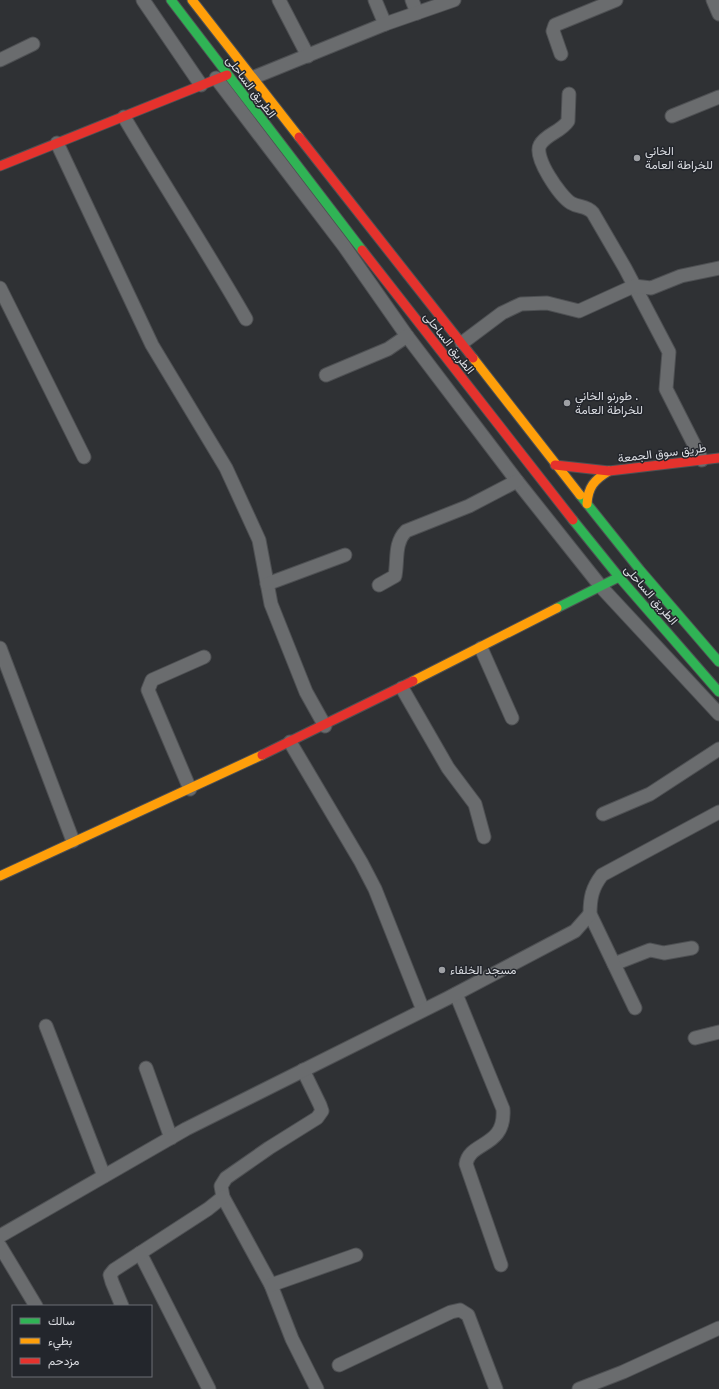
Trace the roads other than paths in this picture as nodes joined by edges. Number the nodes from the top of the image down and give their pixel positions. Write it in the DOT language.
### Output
graph roads {
  1 [pos="142,0"];
  2 [pos="171,0"];
  3 [pos="192,0"];
  4 [pos="279,0"];
  5 [pos="375,0"];
  6 [pos="412,0"];
  7 [pos="454,0"];
  8 [pos="616,0"];
  9 [pos="713,0"];
  10 [pos="417,13"];
  11 [pos="719,14"];
  12 [pos="385,24"];
  13 [pos="33,44"];
  14 [pos="561,54"];
  15 [pos="308,56"];
  16 [pos="0,60"];
  17 [pos="221,76"];
  18 [pos="252,78"];
  19 [pos="201,85"];
  20 [pos="569,94"];
  21 [pos="719,97"];
  22 [pos="672,116"];
  23 [pos="124,117"];
  24 [pos="57,143"];
  25 [pos="0,166"];
  26 [pos="353,222"];
  27 [pos="719,268"];
  28 [pos="634,286"];
  29 [pos="0,288"];
  30 [pos="246,319"];
  31 [pos="407,336"];
  32 [pos="462,344"];
  33 [pos="326,375"];
  34 [pos="84,457"];
  35 [pos="719,458"];
  36 [pos="702,460"];
  37 [pos="555,465"];
  38 [pos="608,471"];
  39 [pos="517,481"];
  40 [pos="587,504"];
  41 [pos="345,555"];
  42 [pos="619,577"];
  43 [pos="267,584"];
  44 [pos="379,585"];
  45 [pos="602,588"];
  46 [pos="0,648"];
  47 [pos="481,648"];
  48 [pos="204,657"];
  49 [pos="719,662"];
  50 [pos="402,688"];
  51 [pos="719,692"];
  52 [pos="719,714"];
  53 [pos="512,718"];
  54 [pos="325,726"];
  55 [pos="290,742"];
  56 [pos="719,749"];
  57 [pos="190,789"];
  58 [pos="719,812"];
  59 [pos="603,814"];
  60 [pos="484,837"];
  61 [pos="73,841"];
  62 [pos="0,876"];
  63 [pos="590,914"];
  64 [pos="692,948"];
  65 [pos="614,964"];
  66 [pos="456,994"];
  67 [pos="635,1008"];
  68 [pos="423,1010"];
  69 [pos="46,1026"];
  70 [pos="719,1032"];
  71 [pos="695,1038"];
  72 [pos="146,1068"];
  73 [pos="303,1070"];
  74 [pos="171,1138"];
  75 [pos="104,1176"];
  76 [pos="223,1197"];
  77 [pos="0,1236"];
  78 [pos="0,1246"];
  79 [pos="140,1253"];
  80 [pos="356,1255"];
  81 [pos="501,1264"];
  82 [pos="271,1285"];
  83 [pos="35,1305"];
  84 [pos="122,1305"];
  85 [pos="719,1328"];
  86 [pos="339,1365"];
  87 [pos="209,1389"];
  88 [pos="317,1389"];
  89 [pos="496,1389"];
  90 [pos="579,1389"];
  1 -- 19 [label="street"];
  2 -- 17 [label="main road, الطريق الساحلى"];
  3 -- 18 [label="main road, الطريق الساحلى"];
  4 -- 15 [label="street"];
  5 -- 12 [label="street"];
  6 -- 10 [label="street"];
  7 -- 10 [label="street"];
  8 -- 14 [label="street"];
  9 -- 11 [label="street"];
  10 -- 12 [label="street"];
  12 -- 15 [label="street"];
  13 -- 16 [label="street"];
  15 -- 18 [label="street"];
  17 -- 19 [label="main road"];
  17 -- 26 [label="main road, الطريق الساحلى"];
  17 -- 31 [label="street"];
  18 -- 26 [label="main road, الطريق الساحلى"];
  19 -- 23 [label="main road"];
  20 -- 28 [label="street"];
  21 -- 22 [label="street"];
  23 -- 24 [label="main road"];
  23 -- 30 [label="street"];
  24 -- 25 [label="main road"];
  24 -- 43 [label="street"];
  26 -- 32 [label="main road, الطريق الساحلى"];
  26 -- 42 [label="main road, الطريق الساحلى"];
  27 -- 28 [label="street"];
  28 -- 32 [label="street"];
  28 -- 36 [label="street"];
  29 -- 34 [label="street"];
  31 -- 33 [label="street"];
  31 -- 39 [label="street"];
  32 -- 37 [label="main road, الطريق الساحلى"];
  35 -- 36 [label="main road, طريق سوق الجمعة"];
  36 -- 38 [label="main road, طريق سوق الجمعة"];
  37 -- 38 [label="main road, طريق سوق الجمعة"];
  37 -- 40 [label="main road, الطريق الساحلى"];
  38 -- 40 [label="main road, طريق سوق الجمعة"];
  39 -- 44 [label="street"];
  39 -- 45 [label="street"];
  40 -- 49 [label="main road, الطريق الساحلى"];
  41 -- 43 [label="street"];
  42 -- 45 [label="main road"];
  42 -- 51 [label="main road, الطريق الساحلى"];
  43 -- 54 [label="street"];
  45 -- 47 [label="main road"];
  45 -- 52 [label="street"];
  46 -- 61 [label="street"];
  47 -- 50 [label="main road"];
  47 -- 53 [label="street"];
  48 -- 57 [label="street"];
  50 -- 54 [label="main road"];
  50 -- 60 [label="street"];
  54 -- 55 [label="main road"];
  55 -- 57 [label="main road"];
  55 -- 68 [label="street"];
  56 -- 59 [label="street"];
  57 -- 61 [label="main road"];
  58 -- 63 [label="street"];
  61 -- 62 [label="main road"];
  63 -- 65 [label="street"];
  63 -- 66 [label="street"];
  64 -- 65 [label="street"];
  65 -- 67 [label="street"];
  66 -- 68 [label="street"];
  66 -- 81 [label="street"];
  68 -- 73 [label="street"];
  69 -- 75 [label="street"];
  70 -- 71 [label="street"];
  72 -- 74 [label="street"];
  73 -- 74 [label="street"];
  73 -- 76 [label="street"];
  74 -- 75 [label="street"];
  75 -- 77 [label="street"];
  76 -- 79 [label="street"];
  76 -- 82 [label="street"];
  78 -- 83 [label="street"];
  79 -- 84 [label="street"];
  79 -- 87 [label="street"];
  80 -- 82 [label="street"];
  82 -- 88 [label="street"];
  85 -- 90 [label="street"];
  86 -- 89 [label="street"];
}
